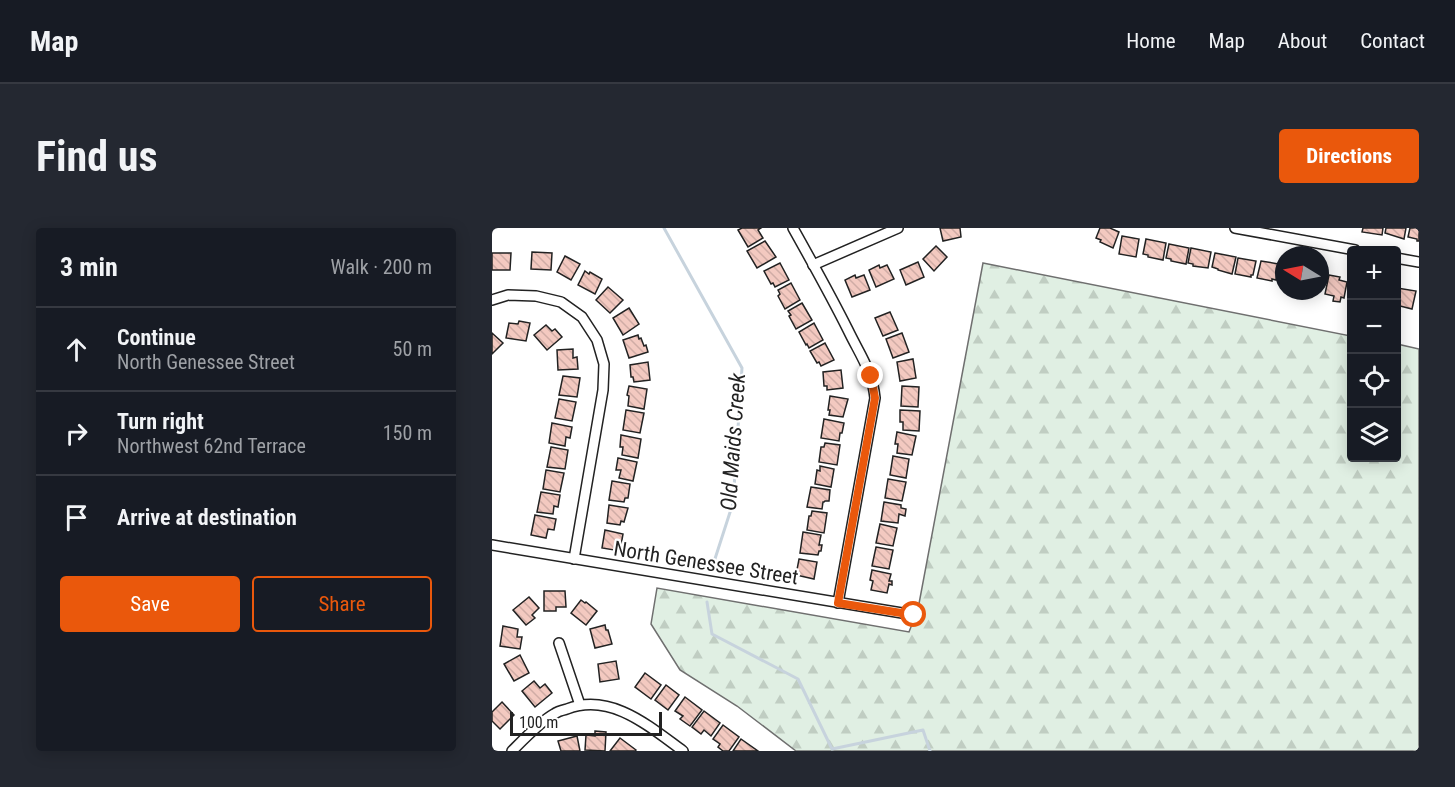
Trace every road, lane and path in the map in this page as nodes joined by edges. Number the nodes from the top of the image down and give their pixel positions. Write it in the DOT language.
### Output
graph roads {
  1 [pos="793,228"];
  2 [pos="898,228"];
  3 [pos="1235,228"];
  4 [pos="1347,249"];
  5 [pos="1401,259"];
  6 [pos="1419,262"];
  7 [pos="813,265"];
  8 [pos="492,300"];
  9 [pos="492,546"];
  10 [pos="574,559"];
  11 [pos="838,603"];
  12 [pos="914,615"];
  13 [pos="559,643"];
  14 [pos="580,705"];
  15 [pos="513,751"];
  16 [pos="683,751"];
  1 -- 7 [label="street"];
  2 -- 7 [label="street"];
  3 -- 4 [label="street"];
  5 -- 6 [label="street"];
  7 -- 11 [label="street"];
  8 -- 10 [label="street"];
  9 -- 10 [label="street, North Genessee Street"];
  10 -- 11 [label="street, North Genessee Street"];
  11 -- 12 [label="street, North Genessee Street"];
  13 -- 14 [label="street"];
  14 -- 15 [label="street"];
  14 -- 16 [label="street"];
}
